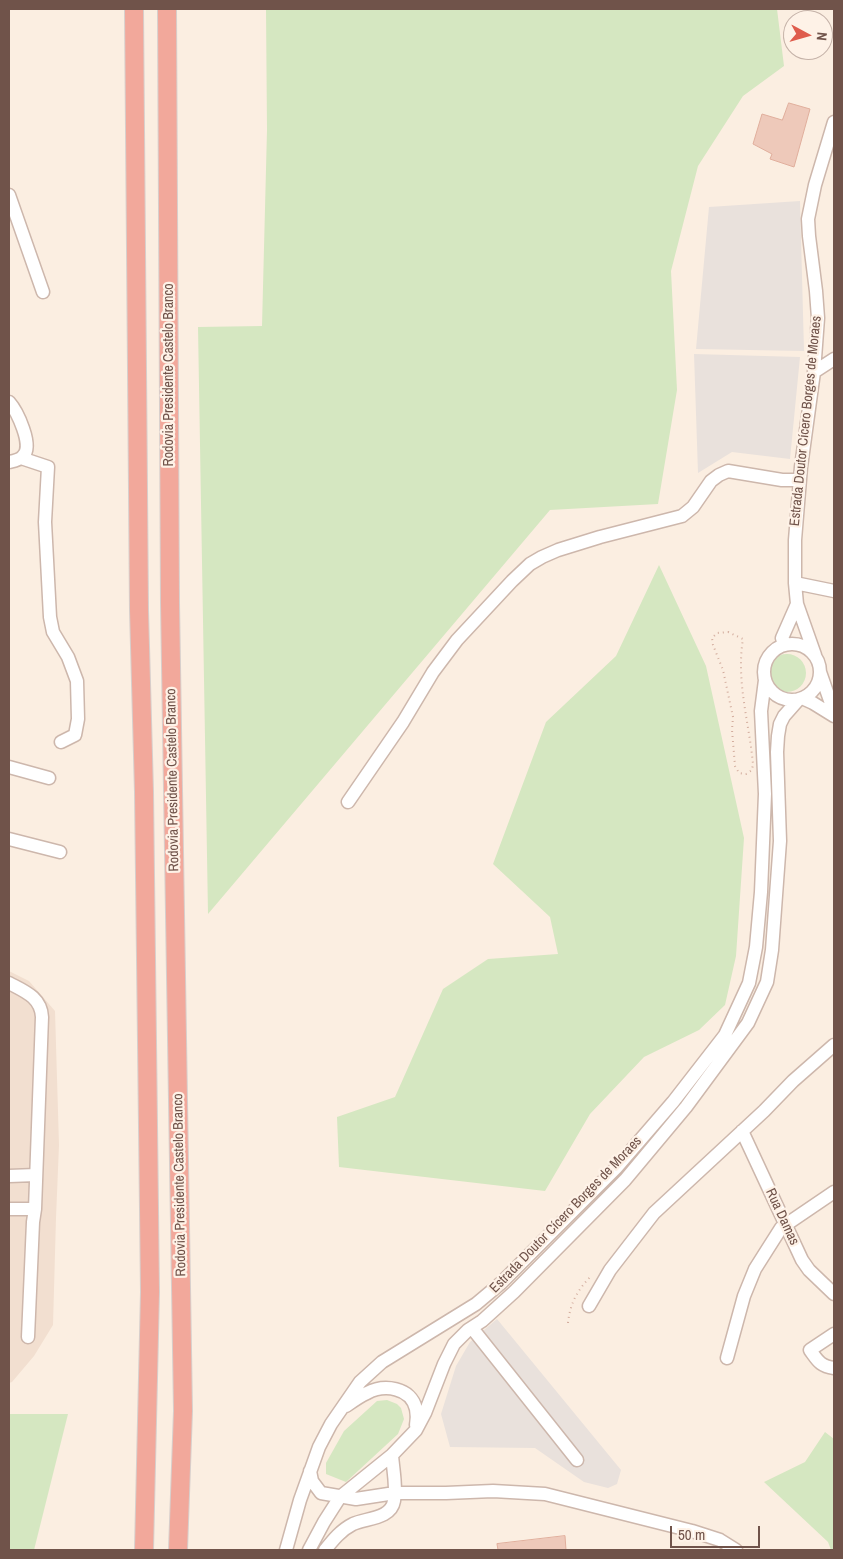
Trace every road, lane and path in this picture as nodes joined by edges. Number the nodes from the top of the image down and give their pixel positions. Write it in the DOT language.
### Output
graph roads {
  1 [pos="134,9"];
  2 [pos="167,9"];
  3 [pos="834,122"];
  4 [pos="9,195"];
  5 [pos="42,292"];
  6 [pos="834,359"];
  7 [pos="814,372"];
  8 [pos="11,411"];
  9 [pos="15,460"];
  10 [pos="800,480"];
  11 [pos="794,583"];
  12 [pos="834,591"];
  13 [pos="797,604"];
  14 [pos="743,639"];
  15 [pos="784,646"];
  16 [pos="815,655"];
  17 [pos="820,672"];
  18 [pos="765,680"];
  19 [pos="800,699"];
  20 [pos="834,712"];
  21 [pos="834,716"];
  22 [pos="61,742"];
  23 [pos="9,767"];
  24 [pos="49,778"];
  25 [pos="348,802"];
  26 [pos="9,839"];
  27 [pos="60,852"];
  28 [pos="9,983"];
  29 [pos="834,1045"];
  30 [pos="742,1131"];
  31 [pos="36,1175"];
  32 [pos="9,1176"];
  33 [pos="834,1192"];
  34 [pos="9,1209"];
  35 [pos="35,1209"];
  36 [pos="786,1225"];
  37 [pos="834,1294"];
  38 [pos="588,1306"];
  39 [pos="472,1328"];
  40 [pos="834,1334"];
  41 [pos="28,1337"];
  42 [pos="727,1358"];
  43 [pos="834,1368"];
  44 [pos="343,1408"];
  45 [pos="416,1430"];
  46 [pos="392,1455"];
  47 [pos="576,1460"];
  48 [pos="310,1471"];
  49 [pos="395,1493"];
  50 [pos="340,1497"];
  51 [pos="180,1507"];
  52 [pos="144,1550"];
  53 [pos="178,1550"];
  54 [pos="183,1550"];
  55 [pos="286,1550"];
  56 [pos="309,1550"];
  57 [pos="325,1550"];
  58 [pos="736,1550"];
  1 -- 52 [label="highway"];
  2 -- 51 [label="highway, Rodovia Presidente Castelo Branco"];
  3 -- 7 [label="street, Estrada Doutor Cícero Borges de Moraes"];
  4 -- 5 [label="street"];
  6 -- 7 [label="street"];
  7 -- 10 [label="street, Estrada Doutor Cícero Borges de Moraes"];
  8 -- 9 [label="street"];
  9 -- 22 [label="street"];
  10 -- 11 [label="street, Estrada Doutor Cícero Borges de Moraes"];
  10 -- 25 [label="street"];
  11 -- 12 [label="street"];
  11 -- 13 [label="street, Estrada Doutor Cícero Borges de Moraes"];
  13 -- 15 [label="street"];
  13 -- 16 [label="street, Estrada Doutor Cícero Borges de Moraes"];
  14 -- 14 [label="path"];
  15 -- 16 [label="street"];
  15 -- 18 [label="street"];
  16 -- 17 [label="street"];
  17 -- 19 [label="street"];
  17 -- 20 [label="street"];
  18 -- 19 [label="street"];
  18 -- 44 [label="street, Estrada Doutor Cícero Borges de Moraes"];
  19 -- 21 [label="street"];
  19 -- 39 [label="street, Estrada Doutor Cícero Borges de Moraes"];
  23 -- 24 [label="street"];
  26 -- 27 [label="street"];
  28 -- 31 [label="street"];
  29 -- 30 [label="street"];
  30 -- 36 [label="street, Rua Damas"];
  30 -- 38 [label="street"];
  31 -- 32 [label="street"];
  31 -- 35 [label="street"];
  33 -- 36 [label="street"];
  34 -- 35 [label="street"];
  35 -- 41 [label="street"];
  36 -- 37 [label="street, Rua Damas"];
  36 -- 42 [label="street"];
  39 -- 45 [label="street, Estrada Doutor Cícero Borges de Moraes"];
  39 -- 47 [label="street"];
  40 -- 43 [label="street"];
  44 -- 45 [label="street"];
  44 -- 48 [label="street, Estrada Doutor Cícero Borges de Moraes"];
  45 -- 46 [label="street, Estrada Doutor Cícero Borges de Moraes"];
  46 -- 49 [label="street"];
  46 -- 50 [label="street, Estrada Doutor Cícero Borges de Moraes"];
  48 -- 50 [label="street"];
  48 -- 55 [label="street, Estrada Doutor Cícero Borges de Moraes"];
  49 -- 50 [label="street"];
  49 -- 57 [label="street"];
  49 -- 58 [label="street"];
  50 -- 56 [label="street, Estrada Doutor Cícero Borges de Moraes"];
  51 -- 53 [label="highway, Rodovia Presidente Castelo Branco"];
  51 -- 54 [label="highway"];
}
